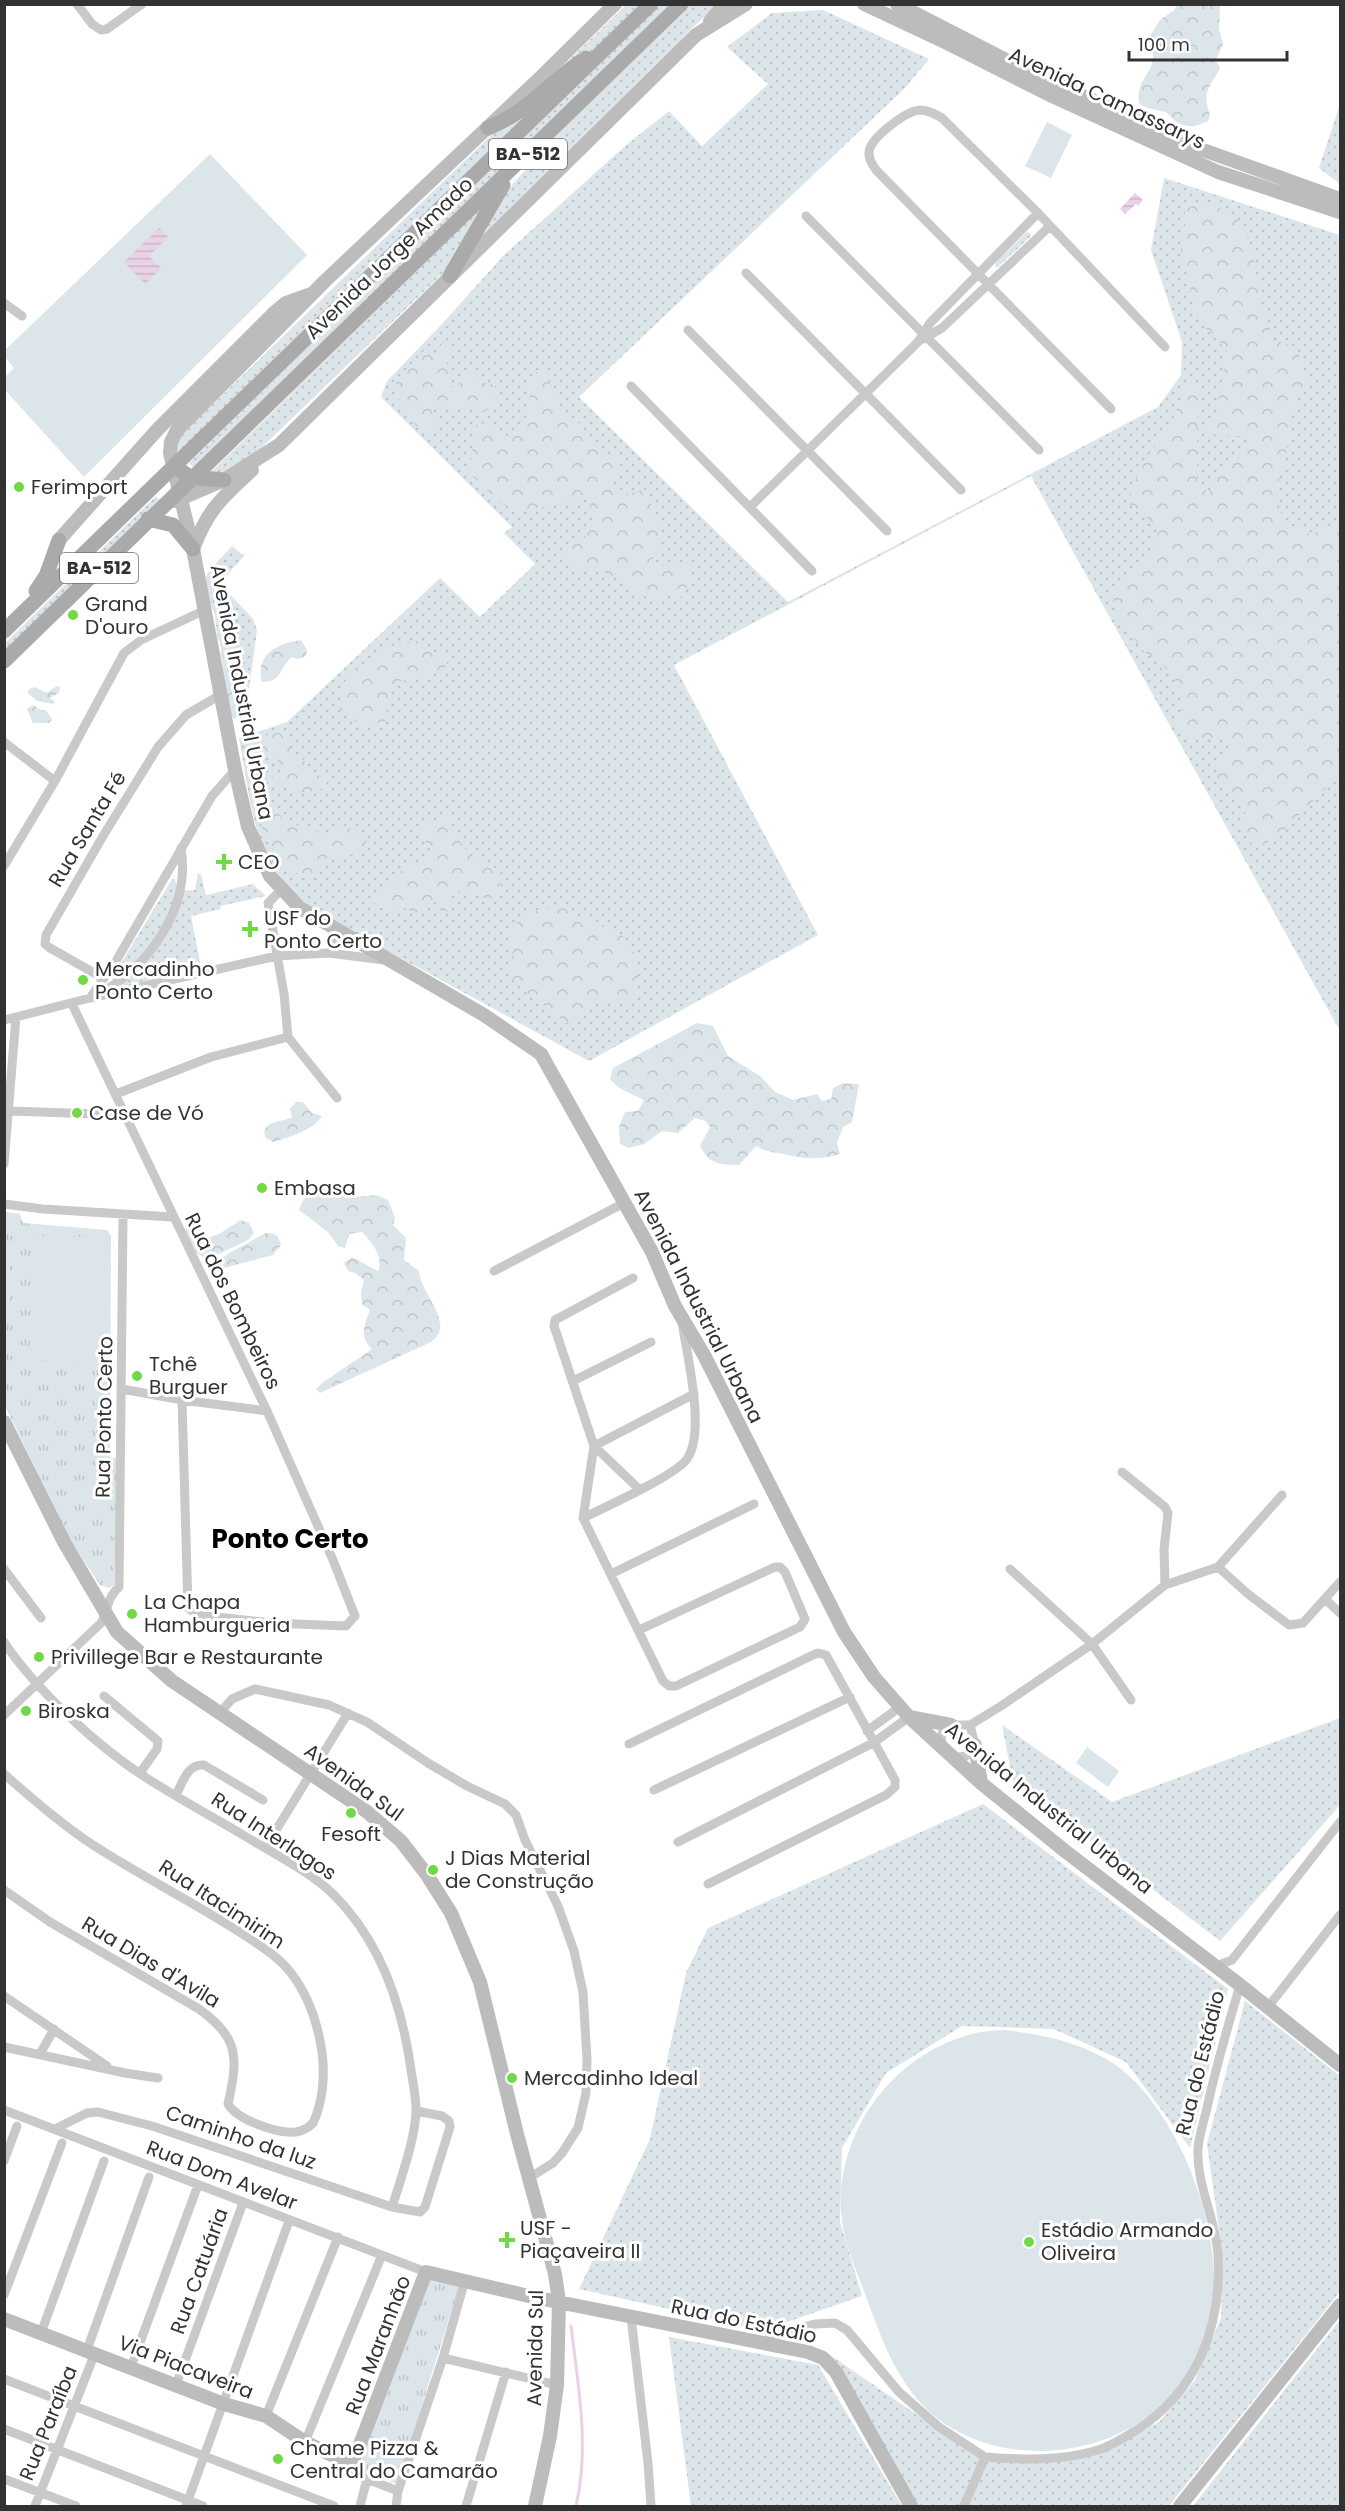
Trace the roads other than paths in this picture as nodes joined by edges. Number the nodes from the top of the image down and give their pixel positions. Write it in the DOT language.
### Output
graph roads {
  1 [pos="77,4"];
  2 [pos="142,4"];
  3 [pos="615,4"];
  4 [pos="651,4"];
  5 [pos="681,4"];
  6 [pos="725,4"];
  7 [pos="746,4"];
  8 [pos="864,4"];
  9 [pos="897,4"];
  10 [pos="696,35"];
  11 [pos="609,45"];
  12 [pos="488,128"];
  13 [pos="511,171"];
  14 [pos="1341,199"];
  15 [pos="1341,212"];
  16 [pos="1038,213"];
  17 [pos="806,216"];
  18 [pos="1050,226"];
  19 [pos="746,273"];
  20 [pos="978,274"];
  21 [pos="450,276"];
  22 [pos="988,285"];
  23 [pos="313,293"];
  24 [pos="4,303"];
  25 [pos="22,316"];
  26 [pos="688,330"];
  27 [pos="922,337"];
  28 [pos="1165,347"];
  29 [pos="631,386"];
  30 [pos="866,392"];
  31 [pos="1111,409"];
  32 [pos="279,445"];
  33 [pos="808,450"];
  34 [pos="1039,450"];
  35 [pos="174,466"];
  36 [pos="195,478"];
  37 [pos="224,480"];
  38 [pos="961,490"];
  39 [pos="176,498"];
  40 [pos="750,507"];
  41 [pos="148,519"];
  42 [pos="887,531"];
  43 [pos="59,540"];
  44 [pos="193,549"];
  45 [pos="812,571"];
  46 [pos="205,610"];
  47 [pos="4,623"];
  48 [pos="4,631"];
  49 [pos="4,661"];
  50 [pos="220,695"];
  51 [pos="4,742"];
  52 [pos="235,770"];
  53 [pos="55,781"];
  54 [pos="182,848"];
  55 [pos="4,866"];
  56 [pos="281,890"];
  57 [pos="334,929"];
  58 [pos="329,953"];
  59 [pos="277,956"];
  60 [pos="392,962"];
  61 [pos="103,978"];
  62 [pos="90,998"];
  63 [pos="72,1004"];
  64 [pos="16,1017"];
  65 [pos="4,1020"];
  66 [pos="288,1037"];
  67 [pos="116,1094"];
  68 [pos="337,1098"];
  69 [pos="10,1111"];
  70 [pos="126,1115"];
  71 [pos="4,1164"];
  72 [pos="624,1203"];
  73 [pos="4,1204"];
  74 [pos="123,1215"];
  75 [pos="171,1217"];
  76 [pos="494,1271"];
  77 [pos="633,1278"];
  78 [pos="681,1316"];
  79 [pos="651,1342"];
  80 [pos="700,1348"];
  81 [pos="687,1359"];
  82 [pos="573,1381"];
  83 [pos="122,1389"];
  84 [pos="694,1394"];
  85 [pos="182,1400"];
  86 [pos="267,1411"];
  87 [pos="4,1422"];
  88 [pos="594,1446"];
  89 [pos="1122,1472"];
  90 [pos="639,1489"];
  91 [pos="1282,1495"];
  92 [pos="754,1504"];
  93 [pos="583,1518"];
  94 [pos="1218,1567"];
  95 [pos="4,1569"];
  96 [pos="1010,1569"];
  97 [pos="610,1574"];
  98 [pos="1341,1582"];
  99 [pos="1165,1584"];
  100 [pos="1325,1599"];
  101 [pos="1341,1613"];
  102 [pos="106,1615"];
  103 [pos="41,1618"];
  104 [pos="639,1630"];
  105 [pos="4,1642"];
  106 [pos="1092,1644"];
  107 [pos="37,1685"];
  108 [pos="104,1696"];
  109 [pos="850,1696"];
  110 [pos="1131,1700"];
  111 [pos="905,1712"];
  112 [pos="348,1713"];
  113 [pos="219,1714"];
  114 [pos="4,1715"];
  115 [pos="951,1725"];
  116 [pos="970,1725"];
  117 [pos="867,1731"];
  118 [pos="873,1743"];
  119 [pos="629,1744"];
  120 [pos="975,1744"];
  121 [pos="941,1746"];
  122 [pos="952,1758"];
  123 [pos="140,1773"];
  124 [pos="4,1774"];
  125 [pos="312,1774"];
  126 [pos="981,1783"];
  127 [pos="654,1790"];
  128 [pos="176,1795"];
  129 [pos="263,1800"];
  130 [pos="1341,1822"];
  131 [pos="678,1842"];
  132 [pos="265,1848"];
  133 [pos="708,1884"];
  134 [pos="4,1890"];
  135 [pos="1341,1915"];
  136 [pos="1232,1960"];
  137 [pos="1216,1966"];
  138 [pos="1236,1982"];
  139 [pos="4,1996"];
  140 [pos="1268,2007"];
  141 [pos="54,2029"];
  142 [pos="4,2047"];
  143 [pos="40,2054"];
  144 [pos="1341,2065"];
  145 [pos="112,2069"];
  146 [pos="158,2078"];
  147 [pos="4,2109"];
  148 [pos="417,2111"];
  149 [pos="17,2126"];
  150 [pos="55,2129"];
  151 [pos="280,2132"];
  152 [pos="62,2143"];
  153 [pos="4,2161"];
  154 [pos="104,2161"];
  155 [pos="149,2177"];
  156 [pos="529,2178"];
  157 [pos="198,2185"];
  158 [pos="243,2203"];
  159 [pos="392,2207"];
  160 [pos="289,2221"];
  161 [pos="338,2237"];
  162 [pos="382,2255"];
  163 [pos="426,2272"];
  164 [pos="465,2280"];
  165 [pos="4,2295"];
  166 [pos="559,2301"];
  167 [pos="1341,2305"];
  168 [pos="631,2317"];
  169 [pos="4,2319"];
  170 [pos="41,2333"];
  171 [pos="760,2342"];
  172 [pos="91,2352"];
  173 [pos="443,2358"];
  174 [pos="131,2367"];
  175 [pos="506,2372"];
  176 [pos="4,2379"];
  177 [pos="176,2385"];
  178 [pos="557,2385"];
  179 [pos="224,2403"];
  180 [pos="76,2405"];
  181 [pos="266,2416"];
  182 [pos="4,2429"];
  183 [pos="305,2442"];
  184 [pos="57,2450"];
  185 [pos="203,2455"];
  186 [pos="985,2457"];
  187 [pos="348,2463"];
  188 [pos="4,2479"];
  189 [pos="367,2479"];
  190 [pos="398,2490"];
  191 [pos="40,2492"];
  192 [pos="187,2504"];
  193 [pos="35,2506"];
  194 [pos="76,2506"];
  195 [pos="203,2506"];
  196 [pos="334,2506"];
  197 [pos="360,2506"];
  198 [pos="396,2506"];
  199 [pos="466,2506"];
  200 [pos="535,2506"];
  201 [pos="651,2506"];
  202 [pos="911,2506"];
  203 [pos="964,2506"];
  204 [pos="1180,2506"];
  1 -- 2 [label="street"];
  3 -- 12 [label="street, Avenida Jorge Amado"];
  4 -- 11 [label="main road, Avenida Jorge Amado / BA-512"];
  5 -- 13 [label="main road, Avenida Jorge Amado / BA-512"];
  6 -- 10 [label="street"];
  7 -- 10 [label="street"];
  8 -- 15 [label="street, Avenida Camassarys"];
  9 -- 14 [label="street, Avenida Camassarys"];
  10 -- 21 [label="street"];
  11 -- 12 [label="main road"];
  11 -- 35 [label="main road, Avenida Jorge Amado / BA-512"];
  12 -- 23 [label="street, Avenida Jorge Amado"];
  13 -- 21 [label="main road"];
  13 -- 36 [label="main road, Avenida Jorge Amado / BA-512"];
  16 -- 18 [label="street"];
  16 -- 20 [label="street"];
  16 -- 20 [label="street"];
  17 -- 27 [label="street"];
  18 -- 22 [label="street"];
  18 -- 28 [label="street"];
  19 -- 30 [label="street"];
  20 -- 22 [label="street"];
  20 -- 27 [label="street"];
  21 -- 32 [label="street"];
  22 -- 27 [label="street"];
  22 -- 31 [label="street"];
  23 -- 35 [label="street, Avenida Jorge Amado"];
  23 -- 43 [label="street, Avenida Jorge Amado"];
  24 -- 25 [label="street"];
  26 -- 33 [label="street"];
  27 -- 30 [label="street"];
  27 -- 34 [label="street"];
  29 -- 40 [label="street"];
  30 -- 33 [label="street"];
  30 -- 38 [label="street"];
  32 -- 37 [label="street"];
  32 -- 44 [label="street"];
  33 -- 40 [label="street"];
  33 -- 42 [label="street"];
  35 -- 36 [label="main road"];
  35 -- 39 [label="street, Avenida Jorge Amado"];
  35 -- 48 [label="main road, Avenida Jorge Amado / BA-512"];
  36 -- 37 [label="main road"];
  36 -- 39 [label="main road, Avenida Jorge Amado / BA-512"];
  37 -- 39 [label="street"];
  39 -- 41 [label="main road, Avenida Jorge Amado / BA-512"];
  39 -- 44 [label="street, Avenida Industrial Urbana"];
  40 -- 45 [label="street"];
  41 -- 44 [label="main road"];
  41 -- 49 [label="main road, Avenida Jorge Amado / BA-512"];
  43 -- 47 [label="main road"];
  44 -- 46 [label="street, Avenida Industrial Urbana"];
  46 -- 50 [label="street, Avenida Industrial Urbana"];
  46 -- 53 [label="street"];
  50 -- 52 [label="street, Avenida Industrial Urbana"];
  50 -- 61 [label="street, Rua Santa Fé"];
  51 -- 53 [label="street"];
  52 -- 54 [label="street"];
  52 -- 56 [label="street, Avenida Industrial Urbana"];
  53 -- 55 [label="street"];
  54 -- 61 [label="street"];
  54 -- 62 [label="street"];
  56 -- 57 [label="street, Avenida Industrial Urbana"];
  56 -- 59 [label="street"];
  57 -- 58 [label="street"];
  57 -- 60 [label="street, Avenida Industrial Urbana"];
  58 -- 59 [label="street"];
  58 -- 60 [label="street"];
  59 -- 62 [label="street"];
  59 -- 66 [label="street"];
  60 -- 72 [label="street, Avenida Industrial Urbana"];
  61 -- 62 [label="street"];
  62 -- 63 [label="street"];
  63 -- 64 [label="street"];
  63 -- 67 [label="street, Rua dos Bombeiros"];
  64 -- 65 [label="street"];
  64 -- 69 [label="street"];
  66 -- 67 [label="street"];
  66 -- 68 [label="street"];
  67 -- 70 [label="street, Rua dos Bombeiros"];
  69 -- 70 [label="street"];
  69 -- 71 [label="street"];
  70 -- 75 [label="street, Rua dos Bombeiros"];
  72 -- 76 [label="street"];
  72 -- 78 [label="street, Avenida Industrial Urbana"];
  73 -- 74 [label="street"];
  74 -- 75 [label="street"];
  74 -- 83 [label="street, Rua Ponto Certo"];
  75 -- 86 [label="street, Rua dos Bombeiros"];
  77 -- 82 [label="street"];
  78 -- 80 [label="street, Avenida Industrial Urbana"];
  78 -- 81 [label="street"];
  79 -- 82 [label="street"];
  80 -- 81 [label="street"];
  80 -- 111 [label="street, Avenida Industrial Urbana"];
  81 -- 84 [label="street"];
  82 -- 88 [label="street"];
  83 -- 85 [label="street"];
  83 -- 102 [label="street, Rua Ponto Certo"];
  84 -- 88 [label="street"];
  84 -- 90 [label="street"];
  85 -- 86 [label="street"];
  85 -- 86 [label="street, Rua dos Bombeiros"];
  87 -- 102 [label="street, Avenida Sul"];
  88 -- 90 [label="street"];
  88 -- 93 [label="street"];
  89 -- 99 [label="street"];
  90 -- 93 [label="street"];
  91 -- 94 [label="street"];
  92 -- 97 [label="street"];
  93 -- 97 [label="street"];
  94 -- 99 [label="street"];
  94 -- 100 [label="street"];
  95 -- 103 [label="street"];
  96 -- 106 [label="street"];
  97 -- 104 [label="street"];
  98 -- 100 [label="street"];
  99 -- 106 [label="street"];
  100 -- 101 [label="street"];
  102 -- 107 [label="street, Rua Ponto Certo"];
  102 -- 113 [label="street, Avenida Sul"];
  104 -- 104 [label="street"];
  105 -- 107 [label="street, Rua Interlagos"];
  106 -- 110 [label="street"];
  106 -- 116 [label="street"];
  107 -- 114 [label="street, Rua Ponto Certo"];
  107 -- 123 [label="street, Rua Interlagos"];
  108 -- 123 [label="street"];
  109 -- 117 [label="street"];
  109 -- 119 [label="street"];
  109 -- 127 [label="street"];
  111 -- 115 [label="street"];
  111 -- 117 [label="street"];
  111 -- 118 [label="street"];
  111 -- 121 [label="street, Avenida Industrial Urbana"];
  112 -- 113 [label="street"];
  112 -- 125 [label="street"];
  112 -- 156 [label="street"];
  113 -- 125 [label="street, Avenida Sul"];
  115 -- 116 [label="street"];
  115 -- 121 [label="street"];
  116 -- 120 [label="street"];
  117 -- 118 [label="street"];
  118 -- 131 [label="street"];
  118 -- 133 [label="street"];
  120 -- 122 [label="street"];
  120 -- 126 [label="street"];
  121 -- 122 [label="street, Avenida Industrial Urbana"];
  122 -- 126 [label="street, Avenida Industrial Urbana"];
  123 -- 128 [label="street, Rua Interlagos"];
  124 -- 151 [label="street, Rua Itacimirim"];
  125 -- 132 [label="street"];
  125 -- 156 [label="street, Avenida Sul"];
  126 -- 137 [label="street, Avenida Industrial Urbana"];
  128 -- 129 [label="street"];
  128 -- 132 [label="street, Rua Interlagos"];
  130 -- 136 [label="street"];
  132 -- 148 [label="street, Rua Interlagos"];
  134 -- 151 [label="street, Rua Dias d'Avila"];
  135 -- 140 [label="street"];
  136 -- 137 [label="street"];
  136 -- 138 [label="street, Rua do Estádio"];
  137 -- 138 [label="street, Avenida Industrial Urbana"];
  138 -- 140 [label="street, Avenida Industrial Urbana"];
  138 -- 186 [label="street, Rua do Estádio"];
  139 -- 141 [label="street"];
  140 -- 144 [label="street, Avenida Industrial Urbana"];
  141 -- 143 [label="street"];
  141 -- 145 [label="street"];
  142 -- 143 [label="street"];
  143 -- 145 [label="street"];
  145 -- 146 [label="street"];
  147 -- 150 [label="street, Rua Dom Avelar"];
  148 -- 159 [label="street, Rua Interlagos"];
  148 -- 159 [label="street, Caminho da luz"];
  149 -- 153 [label="street"];
  150 -- 157 [label="street, Rua Dom Avelar"];
  150 -- 159 [label="street, Caminho da luz"];
  152 -- 165 [label="street"];
  154 -- 170 [label="street"];
  155 -- 172 [label="street, Rua Paraíba"];
  156 -- 166 [label="street, Avenida Sul"];
  157 -- 158 [label="street, Rua Dom Avelar"];
  157 -- 174 [label="street"];
  158 -- 160 [label="street, Rua Dom Avelar"];
  158 -- 177 [label="street, Rua Catuária"];
  160 -- 161 [label="street, Rua Dom Avelar"];
  160 -- 179 [label="street"];
  161 -- 162 [label="street, Rua Dom Avelar"];
  161 -- 181 [label="street"];
  162 -- 163 [label="street, Rua Dom Avelar"];
  162 -- 183 [label="street"];
  163 -- 164 [label="street, Rua do Estádio"];
  163 -- 187 [label="street, Rua Maranhão"];
  164 -- 166 [label="street, Rua do Estádio"];
  164 -- 173 [label="street"];
  166 -- 168 [label="street, Rua do Estádio"];
  166 -- 178 [label="street, Avenida Sul"];
  167 -- 204 [label="street"];
  168 -- 171 [label="street, Rua do Estádio"];
  168 -- 201 [label="street"];
  169 -- 170 [label="street, Via Piacaveira"];
  170 -- 172 [label="street, Via Piacaveira"];
  171 -- 186 [label="street"];
  171 -- 202 [label="street, Rua do Estádio"];
  172 -- 174 [label="street, Via Piacaveira"];
  172 -- 180 [label="street, Rua Paraíba"];
  173 -- 175 [label="street"];
  173 -- 190 [label="street"];
  174 -- 177 [label="street, Via Piacaveira"];
  175 -- 178 [label="street"];
  175 -- 199 [label="street"];
  176 -- 180 [label="street"];
  177 -- 179 [label="street, Via Piacaveira"];
  178 -- 200 [label="street, Avenida Sul"];
  179 -- 181 [label="street, Via Piacaveira"];
  179 -- 185 [label="street"];
  180 -- 184 [label="street, Rua Paraíba"];
  180 -- 185 [label="street"];
  181 -- 183 [label="street, Via Piacaveira"];
  182 -- 184 [label="street"];
  183 -- 187 [label="street, Via Piacaveira"];
  184 -- 191 [label="street, Rua Paraíba"];
  184 -- 192 [label="street"];
  185 -- 192 [label="street"];
  185 -- 196 [label="street"];
  186 -- 203 [label="street"];
  187 -- 189 [label="street"];
  188 -- 191 [label="street"];
  189 -- 190 [label="street"];
  189 -- 197 [label="street"];
  190 -- 198 [label="street"];
  191 -- 193 [label="street, Rua Paraíba"];
  191 -- 194 [label="street"];
  192 -- 195 [label="street"];
}
